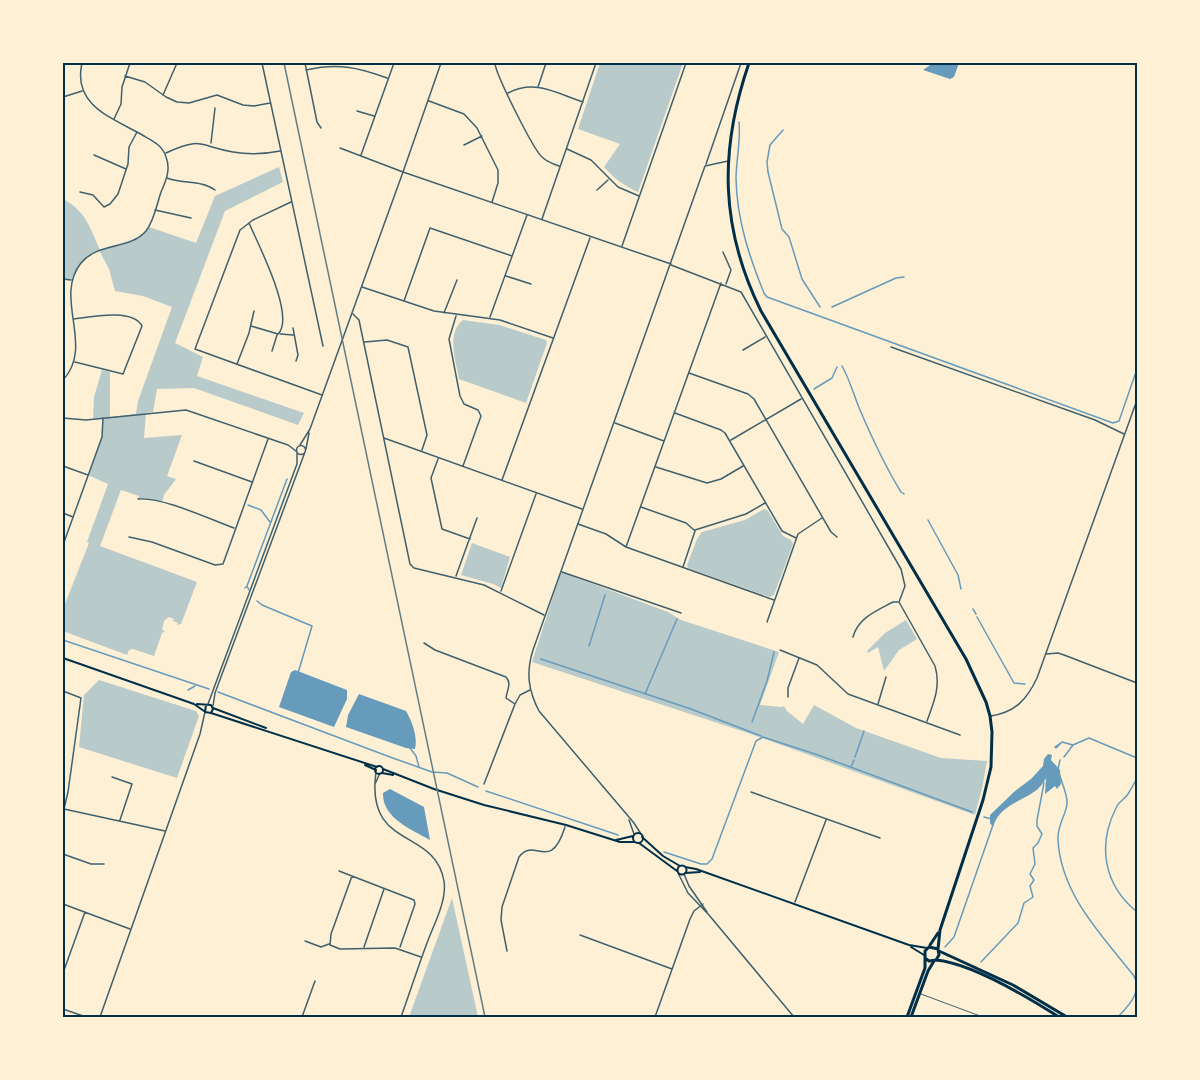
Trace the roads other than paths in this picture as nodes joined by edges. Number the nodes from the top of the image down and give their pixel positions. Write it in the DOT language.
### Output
graph roads {
  1 [pos="82,63"];
  2 [pos="130,63"];
  3 [pos="177,63"];
  4 [pos="262,63"];
  5 [pos="305,63"];
  6 [pos="394,63"];
  7 [pos="441,63"];
  8 [pos="495,63"];
  9 [pos="546,63"];
  10 [pos="596,63"];
  11 [pos="686,63"];
  12 [pos="741,63"];
  13 [pos="749,63"];
  14 [pos="306,70"];
  15 [pos="125,75"];
  16 [pos="388,79"];
  17 [pos="538,87"];
  18 [pos="83,91"];
  19 [pos="508,94"];
  20 [pos="163,95"];
  21 [pos="63,97"];
  22 [pos="428,101"];
  23 [pos="583,102"];
  24 [pos="270,103"];
  25 [pos="215,108"];
  26 [pos="357,111"];
  27 [pos="375,116"];
  28 [pos="114,119"];
  29 [pos="321,128"];
  30 [pos="137,132"];
  31 [pos="482,136"];
  32 [pos="211,145"];
  33 [pos="464,145"];
  34 [pos="340,148"];
  35 [pos="566,149"];
  36 [pos="280,151"];
  37 [pos="165,154"];
  38 [pos="94,155"];
  39 [pos="361,156"];
  40 [pos="728,161"];
  41 [pos="560,166"];
  42 [pos="705,166"];
  43 [pos="126,169"];
  44 [pos="403,171"];
  45 [pos="166,178"];
  46 [pos="608,179"];
  47 [pos="215,190"];
  48 [pos="597,190"];
  49 [pos="80,192"];
  50 [pos="639,196"];
  51 [pos="291,202"];
  52 [pos="492,202"];
  53 [pos="155,210"];
  54 [pos="527,215"];
  55 [pos="191,218"];
  56 [pos="542,220"];
  57 [pos="248,222"];
  58 [pos="591,237"];
  59 [pos="621,247"];
  60 [pos="723,252"];
  61 [pos="512,256"];
  62 [pos="671,265"];
  63 [pos="506,276"];
  64 [pos="63,279"];
  65 [pos="72,280"];
  66 [pos="457,280"];
  67 [pos="721,283"];
  68 [pos="531,284"];
  69 [pos="726,285"];
  70 [pos="362,286"];
  71 [pos="403,302"];
  72 [pos="254,311"];
  73 [pos="352,314"];
  74 [pos="444,314"];
  75 [pos="456,315"];
  76 [pos="490,318"];
  77 [pos="74,319"];
  78 [pos="251,326"];
  79 [pos="293,328"];
  80 [pos="278,334"];
  81 [pos="294,335"];
  82 [pos="765,337"];
  83 [pos="554,338"];
  84 [pos="364,342"];
  85 [pos="323,346"];
  86 [pos="891,346"];
  87 [pos="742,350"];
  88 [pos="272,351"];
  89 [pos="296,361"];
  90 [pos="75,362"];
  91 [pos="237,364"];
  92 [pos="688,373"];
  93 [pos="63,380"];
  94 [pos="322,395"];
  95 [pos="801,399"];
  96 [pos="1137,400"];
  97 [pos="674,413"];
  98 [pos="63,418"];
  99 [pos="103,418"];
  100 [pos="767,420"];
  101 [pos="615,423"];
  102 [pos="310,429"];
  103 [pos="1125,435"];
  104 [pos="268,438"];
  105 [pos="384,438"];
  106 [pos="664,441"];
  107 [pos="730,441"];
  108 [pos="288,445"];
  109 [pos="299,446"];
  110 [pos="297,451"];
  111 [pos="305,451"];
  112 [pos="421,451"];
  113 [pos="438,458"];
  114 [pos="194,461"];
  115 [pos="744,465"];
  116 [pos="63,466"];
  117 [pos="463,466"];
  118 [pos="655,466"];
  119 [pos="88,475"];
  120 [pos="502,480"];
  121 [pos="253,482"];
  122 [pos="536,493"];
  123 [pos="138,499"];
  124 [pos="765,503"];
  125 [pos="640,507"];
  126 [pos="583,510"];
  127 [pos="63,513"];
  128 [pos="73,517"];
  129 [pos="477,518"];
  130 [pos="823,518"];
  131 [pos="578,524"];
  132 [pos="236,529"];
  133 [pos="695,530"];
  134 [pos="129,537"];
  135 [pos="837,537"];
  136 [pos="796,538"];
  137 [pos="470,539"];
  138 [pos="63,545"];
  139 [pos="626,547"];
  140 [pos="683,567"];
  141 [pos="561,571"];
  142 [pos="456,577"];
  143 [pos="501,592"];
  144 [pos="774,600"];
  145 [pos="899,602"];
  146 [pos="681,613"];
  147 [pos="545,616"];
  148 [pos="767,622"];
  149 [pos="853,637"];
  150 [pos="424,643"];
  151 [pos="780,650"];
  152 [pos="1046,655"];
  153 [pos="799,657"];
  154 [pos="63,658"];
  155 [pos="886,676"];
  156 [pos="1137,683"];
  157 [pos="530,690"];
  158 [pos="63,692"];
  159 [pos="789,697"];
  160 [pos="194,704"];
  161 [pos="515,704"];
  162 [pos="207,705"];
  163 [pos="878,705"];
  164 [pos="213,707"];
  165 [pos="205,711"];
  166 [pos="210,714"];
  167 [pos="990,716"];
  168 [pos="926,722"];
  169 [pos="203,725"];
  170 [pos="270,730"];
  171 [pos="960,735"];
  172 [pos="379,771"];
  173 [pos="112,777"];
  174 [pos="484,784"];
  175 [pos="751,792"];
  176 [pos="64,809"];
  177 [pos="63,813"];
  178 [pos="627,817"];
  179 [pos="826,819"];
  180 [pos="120,820"];
  181 [pos="566,825"];
  182 [pos="166,832"];
  183 [pos="633,835"];
  184 [pos="642,836"];
  185 [pos="880,838"];
  186 [pos="616,840"];
  187 [pos="635,842"];
  188 [pos="639,843"];
  189 [pos="63,854"];
  190 [pos="104,864"];
  191 [pos="680,866"];
  192 [pos="685,867"];
  193 [pos="339,871"];
  194 [pos="702,871"];
  195 [pos="678,872"];
  196 [pos="685,874"];
  197 [pos="352,876"];
  198 [pos="384,888"];
  199 [pos="63,904"];
  200 [pos="703,904"];
  201 [pos="795,904"];
  202 [pos="700,906"];
  203 [pos="86,912"];
  204 [pos="709,915"];
  205 [pos="131,930"];
  206 [pos="940,930"];
  207 [pos="580,935"];
  208 [pos="305,941"];
  209 [pos="330,944"];
  210 [pos="909,945"];
  211 [pos="928,947"];
  212 [pos="363,948"];
  213 [pos="400,949"];
  214 [pos="938,950"];
  215 [pos="507,951"];
  216 [pos="422,957"];
  217 [pos="925,957"];
  218 [pos="935,960"];
  219 [pos="672,969"];
  220 [pos="63,973"];
  221 [pos="315,981"];
  222 [pos="920,994"];
  223 [pos="63,1009"];
  224 [pos="980,1016"];
  225 [pos="86,1017"];
  226 [pos="99,1017"];
  227 [pos="302,1017"];
  228 [pos="401,1017"];
  229 [pos="655,1017"];
  230 [pos="794,1017"];
  231 [pos="909,1017"];
  232 [pos="1059,1017"];
  233 [pos="1067,1017"];
  1 -- 18 [label="street"];
  2 -- 15 [label="street"];
  3 -- 20 [label="street"];
  4 -- 24 [label="street"];
  5 -- 14 [label="street"];
  6 -- 16 [label="street"];
  7 -- 22 [label="street"];
  8 -- 19 [label="street"];
  9 -- 17 [label="street"];
  10 -- 23 [label="street"];
  11 -- 50 [label="street"];
  12 -- 42 [label="street"];
  13 -- 40 [label="highway"];
  14 -- 16 [label="street"];
  14 -- 29 [label="street"];
  15 -- 20 [label="street"];
  15 -- 28 [label="street"];
  16 -- 27 [label="street"];
  17 -- 19 [label="street"];
  17 -- 23 [label="street"];
  18 -- 21 [label="street"];
  18 -- 28 [label="street"];
  19 -- 41 [label="street"];
  20 -- 24 [label="street"];
  22 -- 31 [label="street"];
  22 -- 44 [label="street"];
  23 -- 35 [label="street"];
  24 -- 36 [label="street"];
  25 -- 32 [label="street"];
  26 -- 27 [label="street"];
  27 -- 39 [label="street"];
  28 -- 30 [label="street"];
  30 -- 37 [label="street"];
  30 -- 43 [label="street"];
  31 -- 33 [label="street"];
  31 -- 52 [label="street"];
  32 -- 36 [label="street"];
  32 -- 37 [label="street"];
  34 -- 39 [label="street"];
  35 -- 41 [label="street"];
  35 -- 46 [label="street"];
  36 -- 51 [label="street"];
  37 -- 45 [label="street"];
  38 -- 43 [label="street"];
  39 -- 44 [label="street"];
  40 -- 42 [label="street"];
  40 -- 167 [label="highway"];
  41 -- 56 [label="street"];
  42 -- 62 [label="street"];
  43 -- 49 [label="street"];
  44 -- 52 [label="street"];
  44 -- 70 [label="street"];
  45 -- 47 [label="street"];
  45 -- 53 [label="street"];
  46 -- 48 [label="street"];
  46 -- 50 [label="street"];
  50 -- 59 [label="street"];
  51 -- 57 [label="street"];
  51 -- 85 [label="street"];
  52 -- 54 [label="street"];
  53 -- 55 [label="street"];
  53 -- 65 [label="street"];
  54 -- 56 [label="street"];
  54 -- 61 [label="street"];
  56 -- 58 [label="street"];
  57 -- 80 [label="street"];
  57 -- 91 [label="street"];
  58 -- 59 [label="street"];
  58 -- 83 [label="street"];
  59 -- 62 [label="street"];
  60 -- 69 [label="street"];
  61 -- 63 [label="street"];
  61 -- 71 [label="street"];
  62 -- 67 [label="street"];
  62 -- 101 [label="street"];
  63 -- 68 [label="street"];
  63 -- 76 [label="street"];
  64 -- 65 [label="street"];
  65 -- 77 [label="street"];
  66 -- 74 [label="street"];
  67 -- 69 [label="street"];
  67 -- 92 [label="street"];
  69 -- 82 [label="street"];
  70 -- 71 [label="street"];
  70 -- 73 [label="street"];
  71 -- 74 [label="street"];
  72 -- 78 [label="street"];
  73 -- 84 [label="street"];
  73 -- 94 [label="street"];
  74 -- 75 [label="street"];
  75 -- 76 [label="street"];
  75 -- 117 [label="street"];
  76 -- 83 [label="street"];
  77 -- 90 [label="street"];
  77 -- 90 [label="street"];
  78 -- 80 [label="street"];
  78 -- 91 [label="street"];
  79 -- 81 [label="street"];
  80 -- 81 [label="street"];
  80 -- 88 [label="street"];
  81 -- 89 [label="street"];
  82 -- 87 [label="street"];
  82 -- 95 [label="street"];
  83 -- 120 [label="street"];
  84 -- 105 [label="street"];
  84 -- 112 [label="street"];
  86 -- 103 [label="street"];
  90 -- 93 [label="street"];
  91 -- 94 [label="street"];
  92 -- 97 [label="street"];
  92 -- 100 [label="street"];
  94 -- 102 [label="street"];
  95 -- 100 [label="street"];
  95 -- 145 [label="street"];
  96 -- 103 [label="street"];
  97 -- 106 [label="street"];
  97 -- 107 [label="street"];
  98 -- 99 [label="street"];
  99 -- 104 [label="street"];
  99 -- 119 [label="street"];
  100 -- 107 [label="street"];
  100 -- 130 [label="street"];
  101 -- 106 [label="street"];
  101 -- 126 [label="street"];
  102 -- 109 [label="street"];
  102 -- 111 [label="street"];
  103 -- 152 [label="street"];
  104 -- 108 [label="street"];
  104 -- 121 [label="street"];
  105 -- 112 [label="street"];
  105 -- 142 [label="street"];
  106 -- 118 [label="street"];
  107 -- 115 [label="street"];
  108 -- 109 [label="street"];
  108 -- 110 [label="street"];
  109 -- 110 [label="street"];
  109 -- 111 [label="street"];
  110 -- 111 [label="street"];
  110 -- 162 [label="street"];
  111 -- 164 [label="street"];
  112 -- 113 [label="street"];
  113 -- 117 [label="street"];
  113 -- 137 [label="street"];
  114 -- 121 [label="street"];
  115 -- 118 [label="street"];
  115 -- 124 [label="street"];
  116 -- 119 [label="street"];
  117 -- 120 [label="street"];
  118 -- 125 [label="street"];
  119 -- 128 [label="street"];
  120 -- 122 [label="street"];
  121 -- 132 [label="street"];
  122 -- 126 [label="street"];
  122 -- 143 [label="street"];
  123 -- 132 [label="street"];
  124 -- 133 [label="street"];
  124 -- 136 [label="street"];
  125 -- 133 [label="street"];
  125 -- 139 [label="street"];
  126 -- 131 [label="street"];
  127 -- 128 [label="street"];
  128 -- 138 [label="street"];
  129 -- 137 [label="street"];
  130 -- 135 [label="street"];
  130 -- 136 [label="street"];
  131 -- 139 [label="street"];
  131 -- 141 [label="street"];
  132 -- 134 [label="street"];
  133 -- 140 [label="street"];
  136 -- 144 [label="street"];
  137 -- 142 [label="street"];
  139 -- 140 [label="street"];
  140 -- 144 [label="street"];
  141 -- 146 [label="street"];
  141 -- 147 [label="street"];
  142 -- 143 [label="street"];
  143 -- 147 [label="street"];
  144 -- 148 [label="street"];
  145 -- 149 [label="street"];
  145 -- 168 [label="street"];
  147 -- 157 [label="street"];
  150 -- 161 [label="street"];
  151 -- 153 [label="street"];
  152 -- 156 [label="street"];
  152 -- 167 [label="street"];
  153 -- 159 [label="street"];
  153 -- 163 [label="street"];
  154 -- 160 [label="main road"];
  155 -- 163 [label="street"];
  157 -- 161 [label="street"];
  157 -- 178 [label="street"];
  158 -- 176 [label="street"];
  160 -- 162 [label="main road"];
  160 -- 165 [label="main road"];
  161 -- 174 [label="street"];
  162 -- 164 [label="main road"];
  162 -- 165 [label="main road"];
  163 -- 168 [label="street"];
  164 -- 166 [label="main road"];
  164 -- 170 [label="main road"];
  165 -- 166 [label="main road"];
  165 -- 169 [label="street"];
  166 -- 169 [label="street"];
  166 -- 170 [label="main road"];
  167 -- 206 [label="highway"];
  168 -- 171 [label="street"];
  169 -- 182 [label="street"];
  170 -- 172 [label="main road"];
  172 -- 181 [label="main road"];
  172 -- 216 [label="street"];
  173 -- 180 [label="street"];
  175 -- 179 [label="street"];
  176 -- 177 [label="street"];
  176 -- 180 [label="street"];
  178 -- 183 [label="street"];
  178 -- 184 [label="street"];
  179 -- 185 [label="street"];
  179 -- 201 [label="street"];
  180 -- 182 [label="street"];
  181 -- 186 [label="main road"];
  181 -- 215 [label="street"];
  182 -- 205 [label="street"];
  183 -- 184 [label="main road"];
  183 -- 186 [label="main road"];
  183 -- 187 [label="main road"];
  184 -- 188 [label="main road"];
  184 -- 191 [label="main road"];
  186 -- 187 [label="main road"];
  187 -- 188 [label="main road"];
  188 -- 195 [label="main road"];
  189 -- 190 [label="street"];
  191 -- 192 [label="main road"];
  191 -- 195 [label="main road"];
  192 -- 194 [label="main road"];
  192 -- 196 [label="main road"];
  193 -- 197 [label="street"];
  194 -- 196 [label="main road"];
  194 -- 201 [label="main road"];
  195 -- 196 [label="main road"];
  195 -- 202 [label="street"];
  196 -- 200 [label="street"];
  197 -- 198 [label="street"];
  197 -- 209 [label="street"];
  198 -- 212 [label="street"];
  198 -- 213 [label="street"];
  199 -- 203 [label="street"];
  200 -- 202 [label="street"];
  200 -- 204 [label="street"];
  201 -- 210 [label="main road"];
  202 -- 204 [label="street"];
  202 -- 219 [label="street"];
  203 -- 205 [label="street"];
  203 -- 220 [label="street"];
  204 -- 230 [label="street"];
  205 -- 226 [label="street"];
  206 -- 211 [label="highway"];
  206 -- 214 [label="highway"];
  207 -- 219 [label="street"];
  208 -- 209 [label="street"];
  209 -- 212 [label="street"];
  210 -- 211 [label="main road"];
  210 -- 217 [label="main road"];
  211 -- 214 [label="highway"];
  211 -- 217 [label="highway"];
  212 -- 213 [label="street"];
  213 -- 216 [label="street"];
  214 -- 218 [label="highway"];
  214 -- 233 [label="highway"];
  216 -- 228 [label="street"];
  217 -- 218 [label="highway"];
  217 -- 231 [label="highway"];
  218 -- 222 [label="highway"];
  218 -- 232 [label="highway"];
  219 -- 229 [label="street"];
  221 -- 227 [label="street"];
  222 -- 224 [label="lane"];
  222 -- 231 [label="highway"];
  223 -- 225 [label="street"];
}
